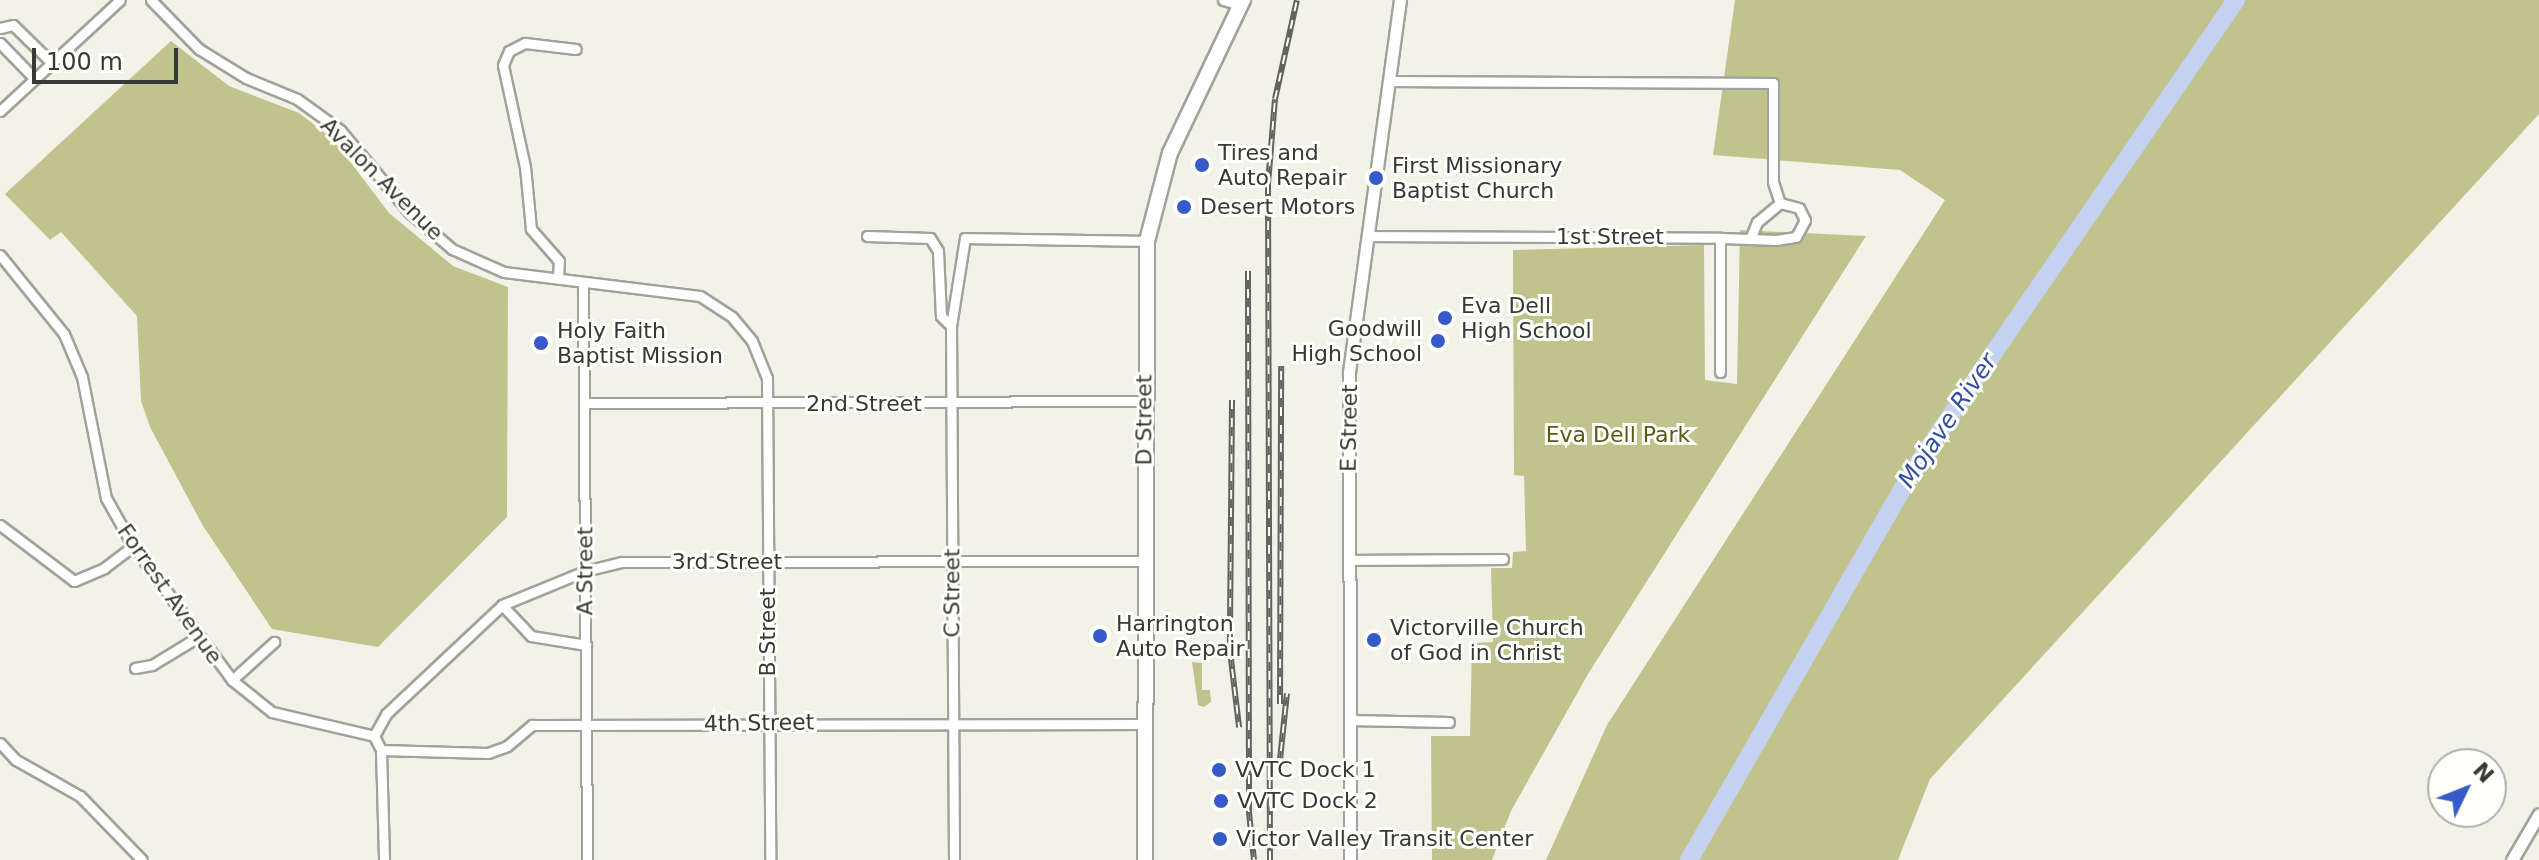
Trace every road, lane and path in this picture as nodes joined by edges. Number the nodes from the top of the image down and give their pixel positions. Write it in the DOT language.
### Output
graph roads {
  1 [pos="120,0"];
  2 [pos="151,0"];
  3 [pos="1223,0"];
  4 [pos="1400,0"];
  5 [pos="1242,2"];
  6 [pos="0,28"];
  7 [pos="0,43"];
  8 [pos="576,49"];
  9 [pos="52,63"];
  10 [pos="35,79"];
  11 [pos="1389,81"];
  12 [pos="0,111"];
  13 [pos="1780,203"];
  14 [pos="867,236"];
  15 [pos="1367,236"];
  16 [pos="1720,238"];
  17 [pos="1750,239"];
  18 [pos="1147,241"];
  19 [pos="0,255"];
  20 [pos="10,266"];
  21 [pos="0,275"];
  22 [pos="558,278"];
  23 [pos="583,282"];
  24 [pos="951,326"];
  25 [pos="1720,372"];
  26 [pos="1144,401"];
  27 [pos="584,403"];
  28 [pos="767,404"];
  29 [pos="951,404"];
  30 [pos="0,525"];
  31 [pos="133,546"];
  32 [pos="1503,559"];
  33 [pos="1348,560"];
  34 [pos="1145,561"];
  35 [pos="768,562"];
  36 [pos="952,562"];
  37 [pos="585,571"];
  38 [pos="502,605"];
  39 [pos="198,637"];
  40 [pos="274,642"];
  41 [pos="586,645"];
  42 [pos="135,668"];
  43 [pos="232,680"];
  44 [pos="1349,720"];
  45 [pos="953,722"];
  46 [pos="1449,722"];
  47 [pos="769,723"];
  48 [pos="1145,724"];
  49 [pos="586,725"];
  50 [pos="374,736"];
  51 [pos="0,743"];
  52 [pos="381,750"];
  53 [pos="2539,814"];
  54 [pos="142,860"];
  55 [pos="384,860"];
  56 [pos="587,860"];
  57 [pos="770,860"];
  58 [pos="954,860"];
  59 [pos="1145,860"];
  60 [pos="1350,860"];
  61 [pos="2512,860"];
  1 -- 9 [label="street"];
  2 -- 22 [label="street, Avalon Avenue"];
  3 -- 5 [label="street"];
  4 -- 11 [label="street, E Street"];
  5 -- 18 [label="main road, D Street"];
  6 -- 9 [label="street"];
  7 -- 10 [label="street"];
  8 -- 22 [label="street"];
  9 -- 10 [label="street"];
  10 -- 12 [label="street"];
  11 -- 13 [label="street"];
  11 -- 15 [label="street, E Street"];
  13 -- 17 [label="street"];
  13 -- 17 [label="street, 1st Street"];
  14 -- 24 [label="street"];
  15 -- 16 [label="street, 1st Street"];
  15 -- 33 [label="street, E Street"];
  16 -- 17 [label="street, 1st Street"];
  16 -- 25 [label="street"];
  18 -- 24 [label="street"];
  18 -- 26 [label="main road, D Street"];
  19 -- 20 [label="street, Forrest Avenue"];
  20 -- 21 [label="street"];
  20 -- 31 [label="street, Forrest Avenue"];
  22 -- 23 [label="street, Avalon Avenue"];
  23 -- 27 [label="street, A Street"];
  23 -- 28 [label="street, Avalon Avenue"];
  24 -- 29 [label="street, C Street"];
  26 -- 29 [label="street, 2nd Street"];
  26 -- 34 [label="main road, D Street"];
  27 -- 28 [label="street, 2nd Street"];
  27 -- 37 [label="street, A Street"];
  28 -- 29 [label="street, 2nd Street"];
  28 -- 35 [label="street, B Street"];
  29 -- 36 [label="street, C Street"];
  30 -- 31 [label="street"];
  31 -- 39 [label="street, Forrest Avenue"];
  32 -- 33 [label="street"];
  33 -- 44 [label="street, E Street"];
  34 -- 36 [label="street, 3rd Street"];
  34 -- 48 [label="main road, D Street"];
  35 -- 36 [label="street, 3rd Street"];
  35 -- 37 [label="street, 3rd Street"];
  35 -- 47 [label="street, B Street"];
  36 -- 45 [label="street, C Street"];
  37 -- 38 [label="street, 3rd Street"];
  37 -- 41 [label="street, A Street"];
  38 -- 41 [label="street"];
  38 -- 50 [label="street, 3rd Street"];
  39 -- 42 [label="street"];
  39 -- 43 [label="street, Forrest Avenue"];
  40 -- 43 [label="street"];
  41 -- 49 [label="street, A Street"];
  43 -- 50 [label="street, Forrest Avenue"];
  44 -- 46 [label="street"];
  44 -- 60 [label="street, E Street"];
  45 -- 47 [label="street, 4th Street"];
  45 -- 48 [label="street, 4th Street"];
  45 -- 58 [label="street, C Street"];
  47 -- 49 [label="street, 4th Street"];
  47 -- 57 [label="street, B Street"];
  48 -- 59 [label="main road, D Street"];
  49 -- 52 [label="street, 4th Street"];
  49 -- 56 [label="street, A Street"];
  50 -- 52 [label="street"];
  51 -- 54 [label="street"];
  52 -- 55 [label="street"];
  53 -- 61 [label="street"];
}
